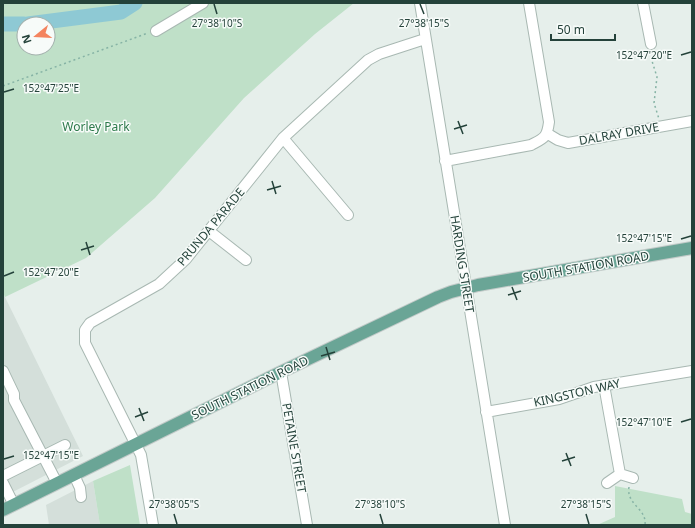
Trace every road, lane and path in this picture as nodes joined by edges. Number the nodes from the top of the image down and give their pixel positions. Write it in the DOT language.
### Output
graph roads {
  1 [pos="203,3"];
  2 [pos="420,3"];
  3 [pos="530,3"];
  4 [pos="643,3"];
  5 [pos="156,31"];
  6 [pos="425,39"];
  7 [pos="651,44"];
  8 [pos="3,86"];
  9 [pos="692,121"];
  10 [pos="661,126"];
  11 [pos="548,134"];
  12 [pos="283,138"];
  13 [pos="445,161"];
  14 [pos="348,215"];
  15 [pos="210,231"];
  16 [pos="692,248"];
  17 [pos="246,260"];
  18 [pos="466,288"];
  19 [pos="3,371"];
  20 [pos="692,371"];
  21 [pos="281,372"];
  22 [pos="604,385"];
  23 [pos="486,412"];
  24 [pos="136,444"];
  25 [pos="65,445"];
  26 [pos="43,456"];
  27 [pos="620,474"];
  28 [pos="74,475"];
  29 [pos="3,476"];
  30 [pos="631,482"];
  31 [pos="3,483"];
  32 [pos="57,483"];
  33 [pos="607,483"];
  34 [pos="81,497"];
  35 [pos="8,507"];
  36 [pos="153,525"];
  37 [pos="307,525"];
  38 [pos="505,525"];
  39 [pos="645,525"];
  1 -- 5 [label="street"];
  2 -- 6 [label="street, HARDING STREET"];
  3 -- 11 [label="street"];
  4 -- 7 [label="street"];
  5 -- 8 [label="path"];
  6 -- 12 [label="street, PRUNDA PARADE"];
  6 -- 13 [label="street, HARDING STREET"];
  7 -- 10 [label="path"];
  9 -- 10 [label="street, DALRAY DRIVE"];
  10 -- 11 [label="street, DALRAY DRIVE"];
  11 -- 13 [label="street"];
  12 -- 14 [label="street"];
  12 -- 15 [label="street, PRUNDA PARADE"];
  13 -- 18 [label="street, HARDING STREET"];
  15 -- 17 [label="street"];
  15 -- 24 [label="street, PRUNDA PARADE"];
  16 -- 18 [label="main road, SOUTH STATION ROAD"];
  18 -- 21 [label="main road, SOUTH STATION ROAD"];
  18 -- 23 [label="street, HARDING STREET"];
  19 -- 26 [label="street"];
  20 -- 22 [label="street, KINGSTON WAY"];
  21 -- 24 [label="main road, SOUTH STATION ROAD"];
  21 -- 37 [label="street, PETAINE STREET"];
  22 -- 23 [label="street, KINGSTON WAY"];
  22 -- 27 [label="street"];
  23 -- 38 [label="street, HARDING STREET"];
  24 -- 28 [label="main road, SOUTH STATION ROAD"];
  24 -- 36 [label="street, PRUNDA PARADE"];
  25 -- 26 [label="street"];
  26 -- 29 [label="street"];
  26 -- 32 [label="street"];
  27 -- 30 [label="street"];
  27 -- 33 [label="street"];
  28 -- 32 [label="main road, SOUTH STATION ROAD"];
  28 -- 34 [label="street"];
  30 -- 39 [label="path"];
  31 -- 35 [label="street"];
  32 -- 35 [label="main road, SOUTH STATION ROAD"];
}
